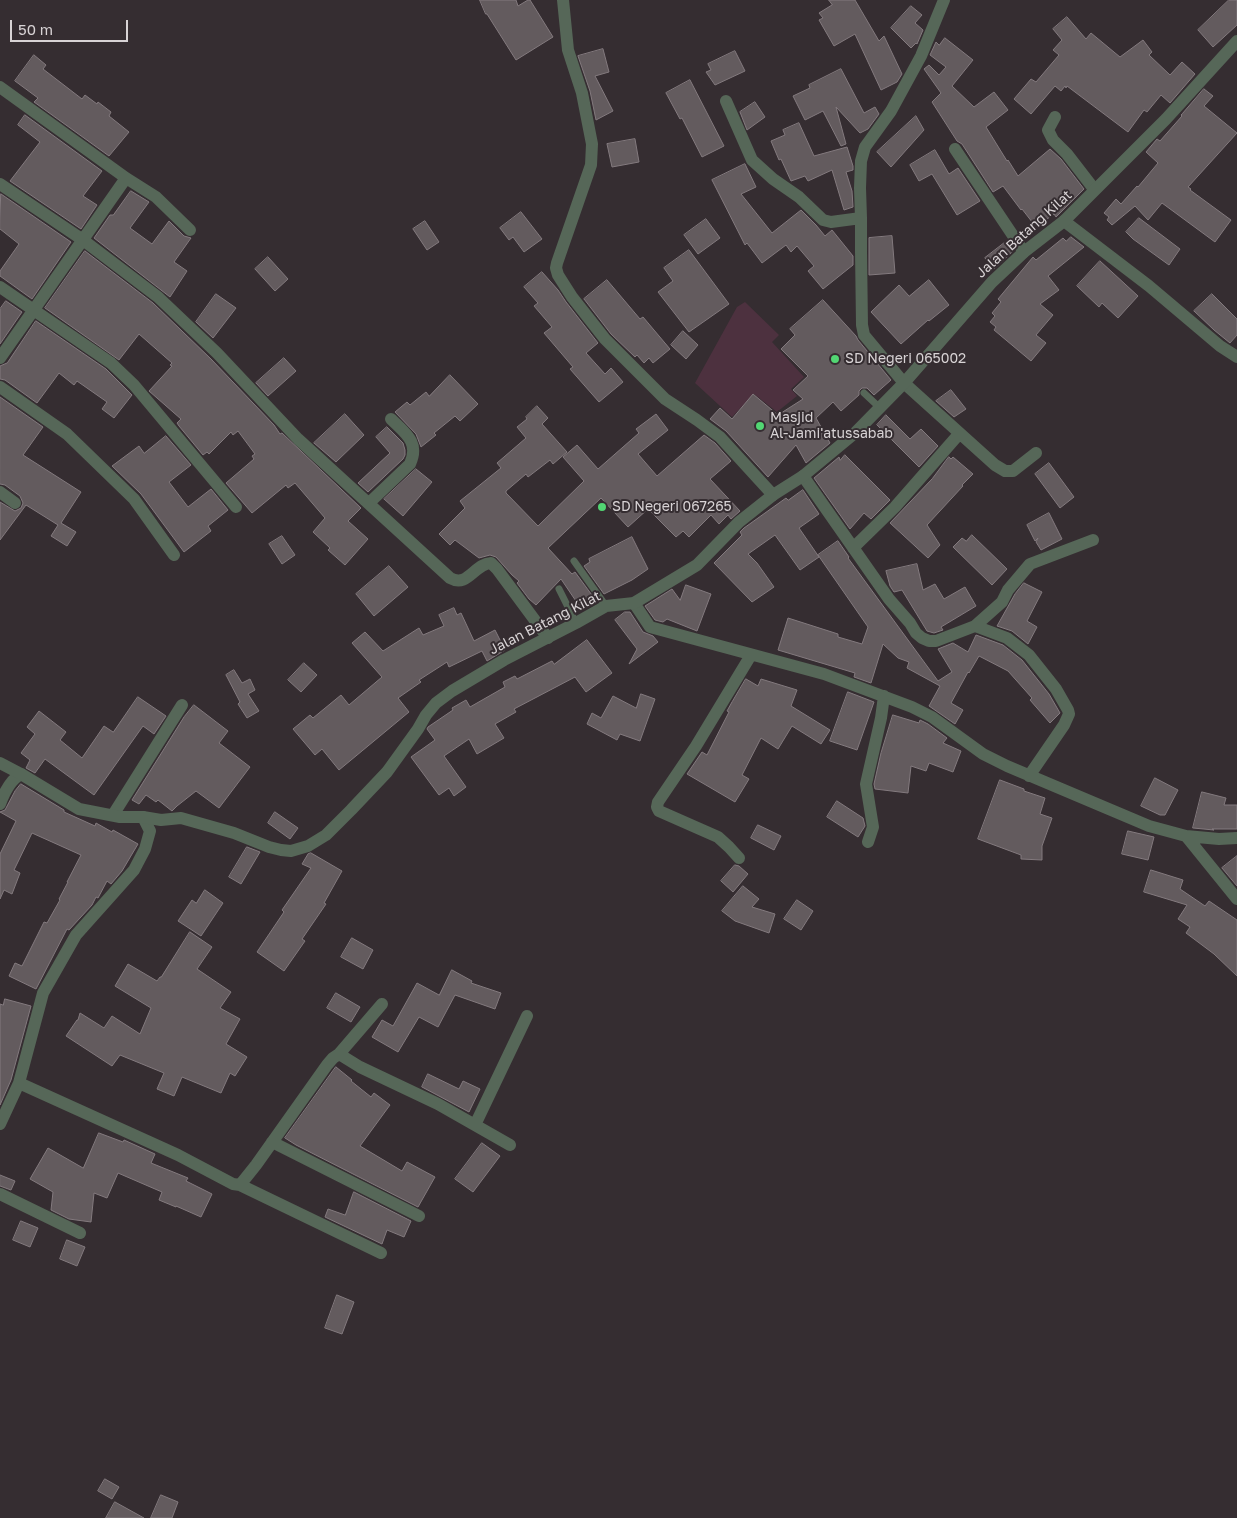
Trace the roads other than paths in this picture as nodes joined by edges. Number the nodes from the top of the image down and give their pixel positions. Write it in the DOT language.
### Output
graph roads {
  1 [pos="563,0"];
  2 [pos="944,0"];
  3 [pos="1237,40"];
  4 [pos="0,87"];
  5 [pos="726,101"];
  6 [pos="1055,117"];
  7 [pos="955,149"];
  8 [pos="126,178"];
  9 [pos="0,184"];
  10 [pos="1094,189"];
  11 [pos="861,218"];
  12 [pos="1064,221"];
  13 [pos="190,230"];
  14 [pos="82,240"];
  15 [pos="1024,252"];
  16 [pos="0,287"];
  17 [pos="34,310"];
  18 [pos="1237,357"];
  19 [pos="0,358"];
  20 [pos="904,383"];
  21 [pos="0,386"];
  22 [pos="864,393"];
  23 [pos="879,407"];
  24 [pos="391,419"];
  25 [pos="959,434"];
  26 [pos="1036,453"];
  27 [pos="802,476"];
  28 [pos="0,492"];
  29 [pos="773,495"];
  30 [pos="15,503"];
  31 [pos="369,503"];
  32 [pos="236,507"];
  33 [pos="1093,540"];
  34 [pos="853,548"];
  35 [pos="174,555"];
  36 [pos="574,561"];
  37 [pos="559,589"];
  38 [pos="634,603"];
  39 [pos="606,606"];
  40 [pos="576,623"];
  41 [pos="975,626"];
  42 [pos="548,638"];
  43 [pos="751,655"];
  44 [pos="884,696"];
  45 [pos="182,705"];
  46 [pos="0,763"];
  47 [pos="21,774"];
  48 [pos="1029,776"];
  49 [pos="0,804"];
  50 [pos="113,815"];
  51 [pos="143,817"];
  52 [pos="1186,836"];
  53 [pos="1237,838"];
  54 [pos="868,842"];
  55 [pos="738,858"];
  56 [pos="1237,899"];
  57 [pos="382,1004"];
  58 [pos="527,1016"];
  59 [pos="339,1054"];
  60 [pos="19,1082"];
  61 [pos="0,1124"];
  62 [pos="475,1125"];
  63 [pos="272,1142"];
  64 [pos="510,1145"];
  65 [pos="240,1185"];
  66 [pos="0,1194"];
  67 [pos="419,1216"];
  68 [pos="80,1233"];
  69 [pos="381,1253"];
  1 -- 29 [label="street"];
  2 -- 11 [label="street"];
  3 -- 10 [label="street, Jalan Batang Kilat"];
  4 -- 8 [label="street"];
  5 -- 11 [label="street"];
  6 -- 10 [label="street"];
  7 -- 15 [label="street"];
  8 -- 13 [label="street"];
  8 -- 14 [label="street"];
  9 -- 14 [label="street"];
  10 -- 12 [label="street, Jalan Batang Kilat"];
  11 -- 20 [label="street"];
  12 -- 15 [label="street, Jalan Batang Kilat"];
  12 -- 18 [label="street"];
  14 -- 17 [label="street"];
  14 -- 31 [label="street"];
  15 -- 20 [label="street, Jalan Batang Kilat"];
  16 -- 17 [label="street"];
  17 -- 19 [label="street"];
  17 -- 32 [label="street"];
  20 -- 23 [label="street, Jalan Batang Kilat"];
  20 -- 25 [label="street"];
  21 -- 35 [label="street"];
  22 -- 23 [label="lane"];
  23 -- 27 [label="street, Jalan Batang Kilat"];
  24 -- 31 [label="street"];
  25 -- 26 [label="street"];
  25 -- 34 [label="street"];
  27 -- 29 [label="street, Jalan Batang Kilat"];
  27 -- 34 [label="street"];
  28 -- 30 [label="street"];
  29 -- 38 [label="street, Jalan Batang Kilat"];
  31 -- 42 [label="street"];
  33 -- 41 [label="street"];
  34 -- 41 [label="street"];
  36 -- 39 [label="lane"];
  37 -- 40 [label="lane"];
  38 -- 39 [label="street, Jalan Batang Kilat"];
  38 -- 43 [label="street"];
  39 -- 40 [label="street, Jalan Batang Kilat"];
  40 -- 42 [label="street, Jalan Batang Kilat"];
  41 -- 48 [label="street"];
  42 -- 51 [label="street, Jalan Batang Kilat"];
  43 -- 44 [label="street"];
  43 -- 55 [label="street"];
  44 -- 48 [label="street"];
  44 -- 54 [label="street"];
  45 -- 50 [label="street"];
  46 -- 47 [label="street, Jalan Batang Kilat"];
  47 -- 49 [label="street"];
  47 -- 50 [label="street, Jalan Batang Kilat"];
  48 -- 52 [label="street"];
  50 -- 51 [label="street, Jalan Batang Kilat"];
  51 -- 60 [label="street"];
  52 -- 53 [label="street"];
  52 -- 56 [label="street"];
  57 -- 59 [label="street"];
  58 -- 62 [label="street"];
  59 -- 62 [label="street"];
  59 -- 63 [label="street"];
  60 -- 61 [label="street"];
  60 -- 65 [label="street"];
  62 -- 64 [label="street"];
  63 -- 65 [label="street"];
  63 -- 67 [label="street"];
  65 -- 69 [label="street"];
  66 -- 68 [label="street"];
}
